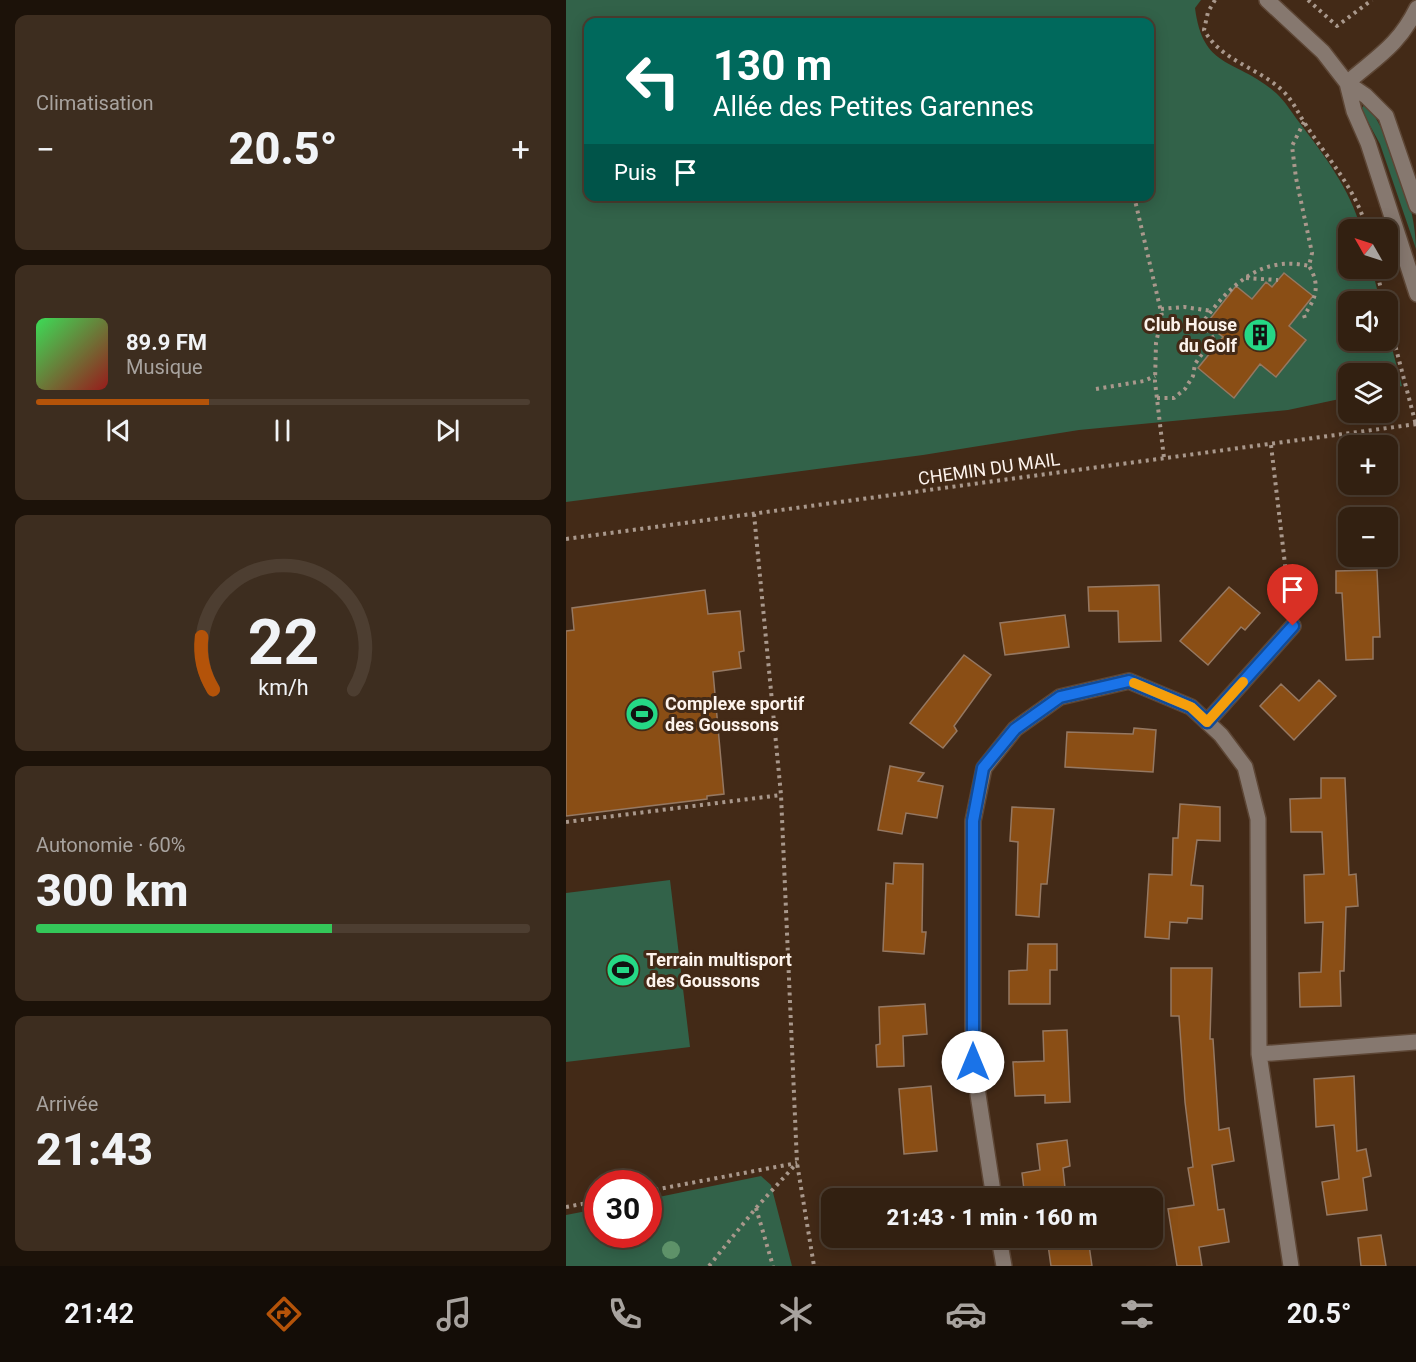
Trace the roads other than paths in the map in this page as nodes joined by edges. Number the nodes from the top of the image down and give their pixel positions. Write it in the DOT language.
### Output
graph roads {
  1 [pos="1267,0"];
  2 [pos="1416,8"];
  3 [pos="1347,83"];
  4 [pos="1416,206"];
  5 [pos="1416,294"];
  6 [pos="1293,626"];
  7 [pos="1207,722"];
  8 [pos="1416,1042"];
  9 [pos="1259,1054"];
  10 [pos="992,1188"];
  11 [pos="1001,1248"];
  12 [pos="1004,1266"];
  13 [pos="1291,1266"];
  1 -- 3 [label="street"];
  2 -- 3 [label="street"];
  3 -- 4 [label="street"];
  3 -- 5 [label="street"];
  6 -- 7 [label="street"];
  7 -- 9 [label="street"];
  7 -- 10 [label="street"];
  8 -- 9 [label="street"];
  9 -- 13 [label="street"];
  11 -- 12 [label="street"];
}
